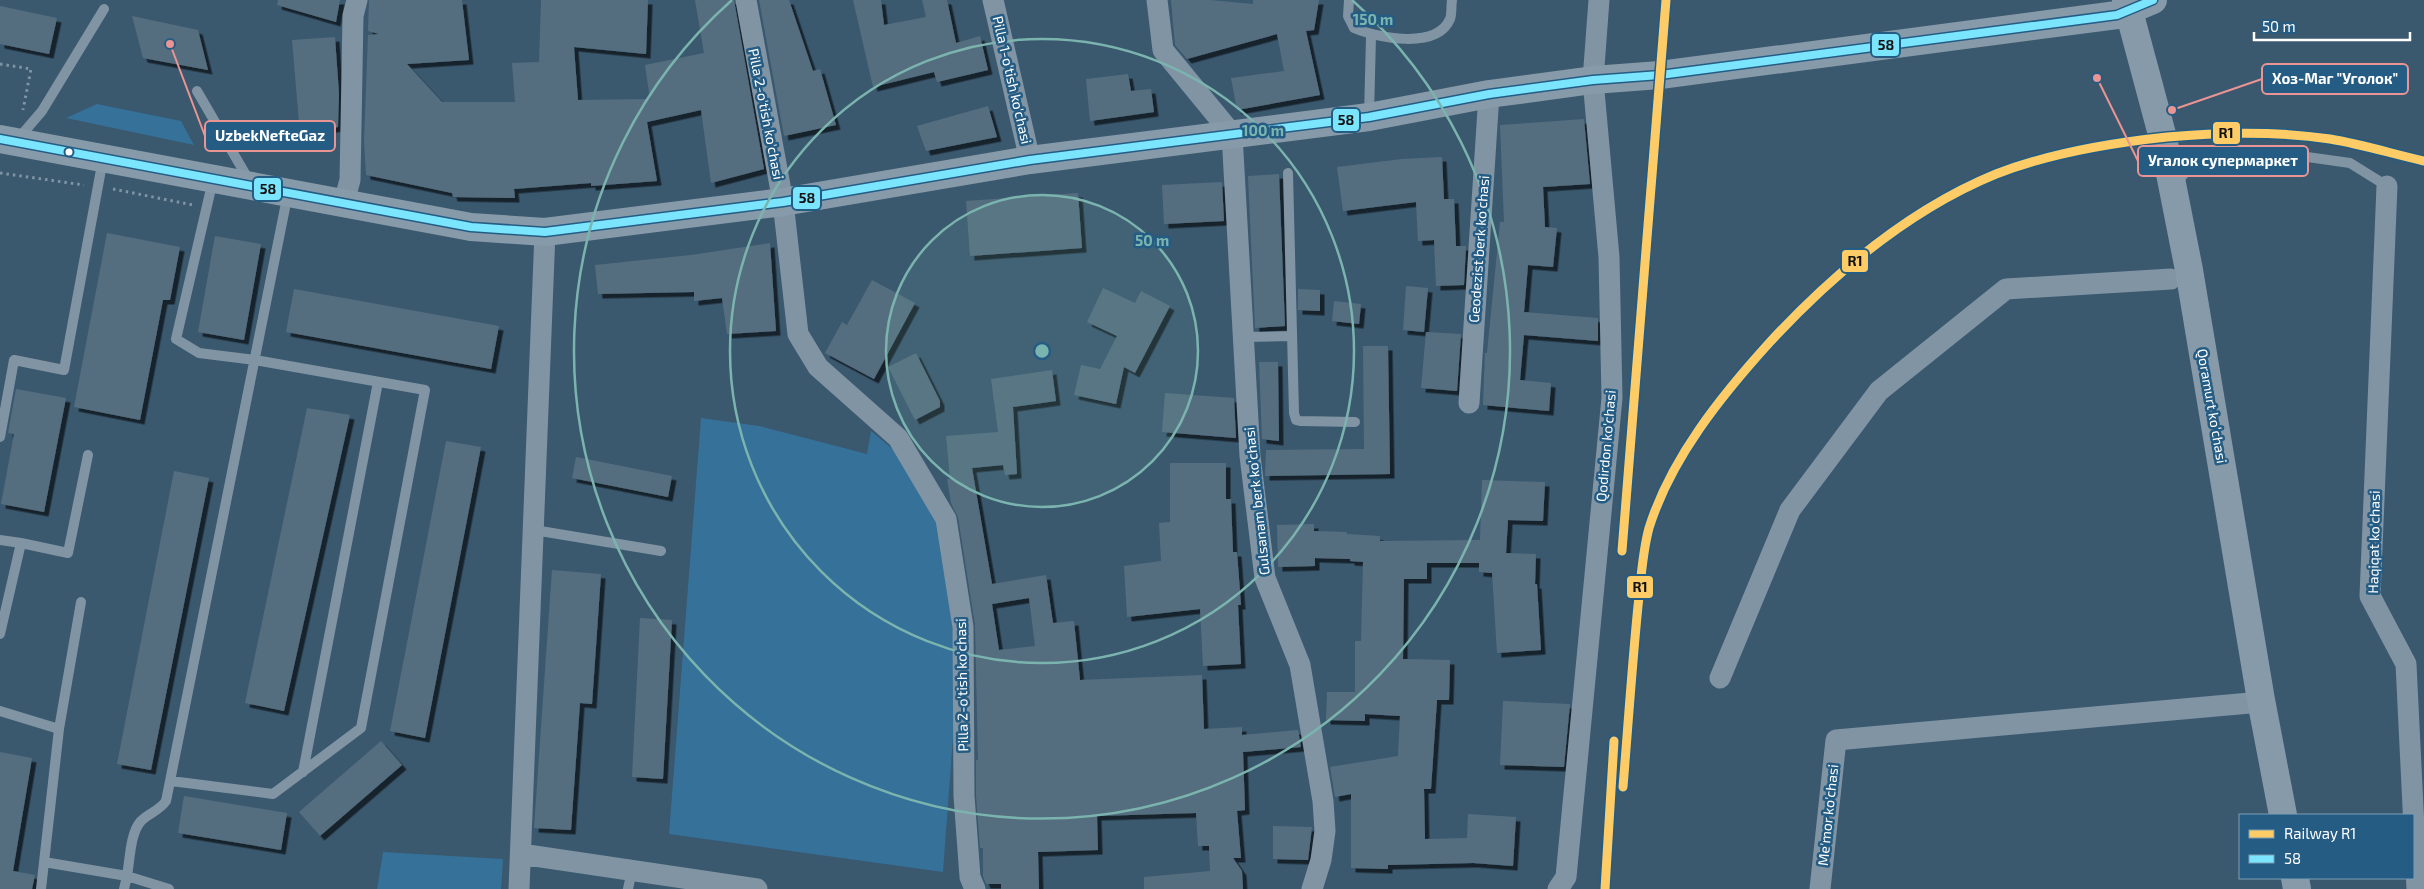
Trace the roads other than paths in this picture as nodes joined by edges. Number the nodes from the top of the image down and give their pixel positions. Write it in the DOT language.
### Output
graph roads {
  1 [pos="357,0"];
  2 [pos="746,0"];
  3 [pos="993,0"];
  4 [pos="1157,0"];
  5 [pos="1349,0"];
  6 [pos="1452,0"];
  7 [pos="1599,0"];
  8 [pos="2127,5"];
  9 [pos="104,9"];
  10 [pos="1371,36"];
  11 [pos="1593,80"];
  12 [pos="197,91"];
  13 [pos="1489,94"];
  14 [pos="1369,117"];
  15 [pos="1232,134"];
  16 [pos="8,141"];
  17 [pos="103,158"];
  18 [pos="1030,160"];
  19 [pos="1288,174"];
  20 [pos="213,179"];
  21 [pos="251,186"];
  22 [pos="2386,186"];
  23 [pos="2172,187"];
  24 [pos="288,192"];
  25 [pos="344,202"];
  26 [pos="783,202"];
  27 [pos="545,232"];
  28 [pos="2171,279"];
  29 [pos="1291,336"];
  30 [pos="1245,337"];
  31 [pos="255,360"];
  32 [pos="378,382"];
  33 [pos="1469,403"];
  34 [pos="1354,422"];
  35 [pos="0,437"];
  36 [pos="88,456"];
  37 [pos="534,530"];
  38 [pos="0,540"];
  39 [pos="21,542"];
  40 [pos="660,551"];
  41 [pos="81,602"];
  42 [pos="0,634"];
  43 [pos="1720,678"];
  44 [pos="2250,703"];
  45 [pos="0,711"];
  46 [pos="59,729"];
  47 [pos="304,772"];
  48 [pos="171,781"];
  49 [pos="2268,814"];
  50 [pos="2283,814"];
  51 [pos="2413,814"];
  52 [pos="2414,844"];
  53 [pos="521,854"];
  54 [pos="44,862"];
  55 [pos="127,876"];
  56 [pos="630,880"];
  57 [pos="41,889"];
  58 [pos="124,889"];
  59 [pos="169,889"];
  60 [pos="519,889"];
  61 [pos="757,889"];
  62 [pos="975,889"];
  63 [pos="1312,889"];
  64 [pos="1558,889"];
  65 [pos="1820,889"];
  66 [pos="2416,889"];
  1 -- 25 [label="street"];
  2 -- 26 [label="street, Pilla 2-o'tish ko'chasi"];
  3 -- 18 [label="street, Pilla 1-o'tish ko'chasi"];
  4 -- 15 [label="street"];
  5 -- 10 [label="lane"];
  6 -- 10 [label="lane"];
  7 -- 11 [label="street, Qodirdon ko'chasi"];
  8 -- 11 [label="main road"];
  8 -- 23 [label="main road, Qoramurt koʻchasi"];
  8 -- 28 [label="main road, Qoramurt koʻchasi"];
  9 -- 16 [label="lane"];
  10 -- 14 [label="lane"];
  11 -- 13 [label="main road"];
  11 -- 64 [label="street, Qodirdon ko'chasi"];
  12 -- 21 [label="lane"];
  13 -- 14 [label="main road"];
  13 -- 33 [label="street, Geodezist berk ko'chasi"];
  14 -- 15 [label="main road"];
  15 -- 18 [label="main road"];
  15 -- 30 [label="street, Gulsanam berk ko'chasi"];
  16 -- 17 [label="main road"];
  17 -- 20 [label="main road"];
  17 -- 35 [label="lane"];
  18 -- 26 [label="main road"];
  19 -- 29 [label="lane"];
  20 -- 21 [label="main road"];
  20 -- 31 [label="lane"];
  21 -- 24 [label="main road"];
  22 -- 23 [label="lane"];
  22 -- 51 [label="street, Haqiqat ko'chasi"];
  23 -- 50 [label="main road, Qoramurt koʻchasi"];
  24 -- 25 [label="main road"];
  24 -- 31 [label="lane"];
  25 -- 27 [label="main road"];
  26 -- 27 [label="main road"];
  26 -- 62 [label="street, Pilla 2-o'tish ko'chasi"];
  27 -- 37 [label="street"];
  28 -- 43 [label="street"];
  28 -- 44 [label="main road, Qoramurt koʻchasi"];
  29 -- 30 [label="lane"];
  29 -- 34 [label="lane"];
  30 -- 63 [label="street, Gulsanam berk ko'chasi"];
  31 -- 32 [label="lane"];
  31 -- 48 [label="lane"];
  32 -- 47 [label="lane"];
  32 -- 47 [label="lane"];
  36 -- 39 [label="lane"];
  37 -- 40 [label="lane"];
  37 -- 53 [label="street"];
  38 -- 39 [label="lane"];
  39 -- 42 [label="lane"];
  41 -- 46 [label="lane"];
  44 -- 49 [label="main road, Qoramurt koʻchasi"];
  44 -- 65 [label="street, Me'mor ko'chasi"];
  45 -- 46 [label="lane"];
  46 -- 54 [label="lane"];
  47 -- 48 [label="lane"];
  48 -- 55 [label="lane"];
  52 -- 66 [label="street, Haqiqat ko'chasi"];
  53 -- 56 [label="street"];
  53 -- 60 [label="street"];
  54 -- 55 [label="lane"];
  54 -- 57 [label="lane"];
  55 -- 58 [label="lane"];
  55 -- 59 [label="lane"];
  56 -- 61 [label="street"];
}
